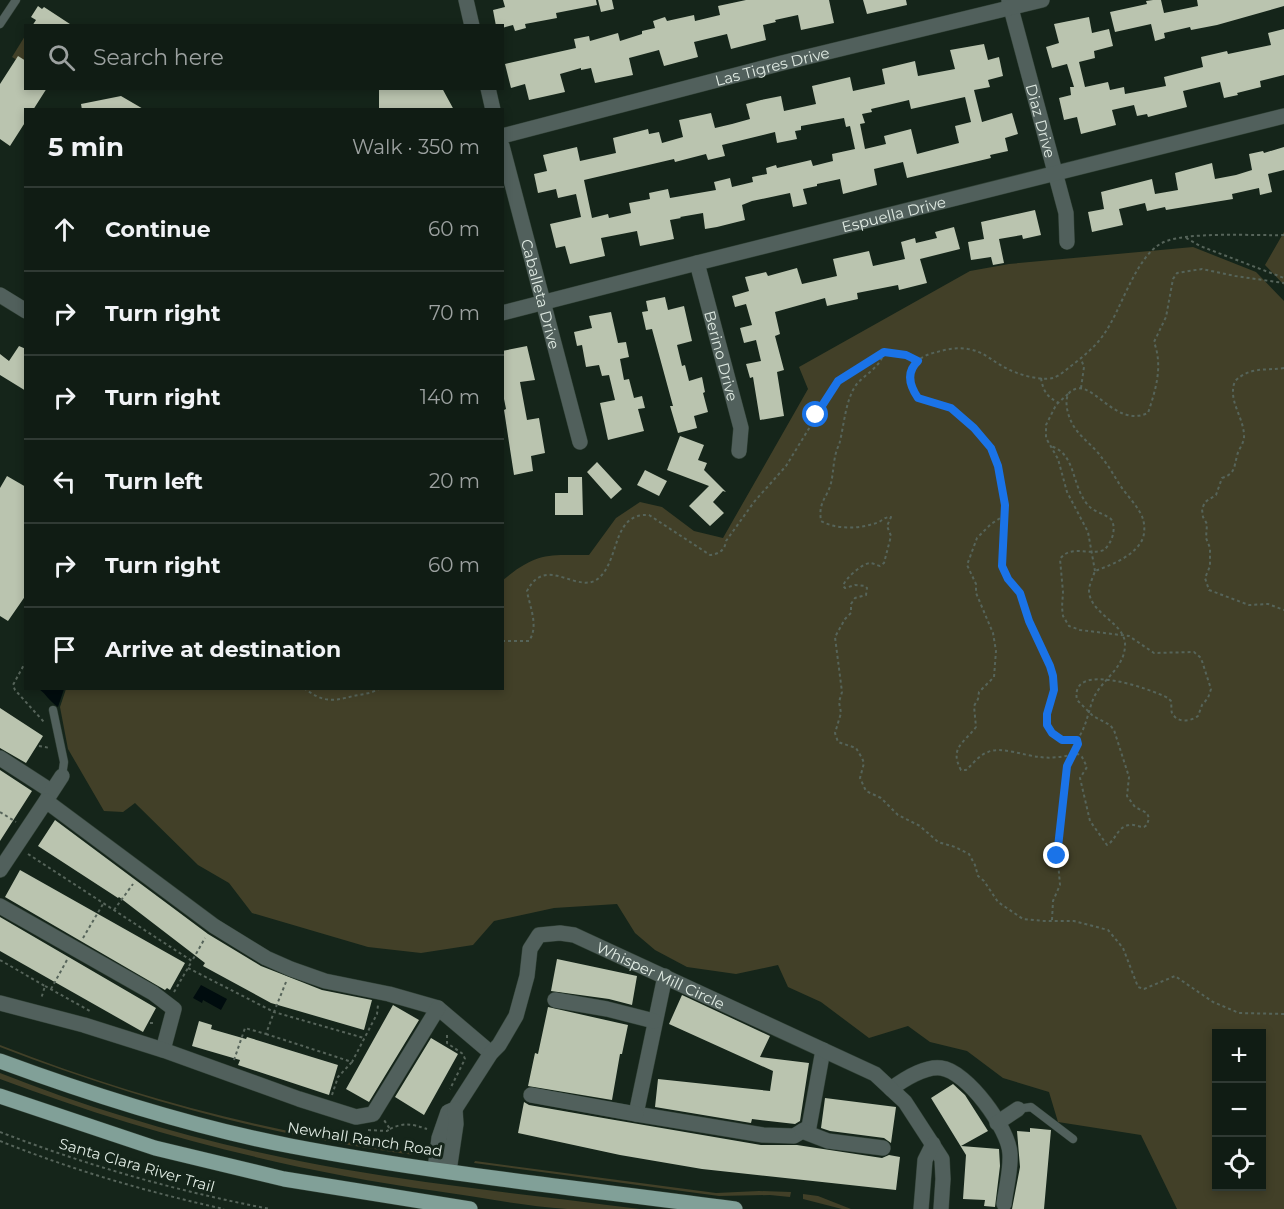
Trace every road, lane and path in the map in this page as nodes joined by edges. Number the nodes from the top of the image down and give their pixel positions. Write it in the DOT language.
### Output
graph roads {
  1 [pos="16,0"];
  2 [pos="466,0"];
  3 [pos="1042,0"];
  4 [pos="1010,4"];
  5 [pos="0,24"];
  6 [pos="472,24"];
  7 [pos="488,90"];
  8 [pos="493,108"];
  9 [pos="1284,116"];
  10 [pos="504,135"];
  11 [pos="504,154"];
  12 [pos="1056,173"];
  13 [pos="1284,235"];
  14 [pos="1186,238"];
  15 [pos="1067,242"];
  16 [pos="697,263"];
  17 [pos="1284,278"];
  18 [pos="1284,283"];
  19 [pos="0,295"];
  20 [pos="542,304"];
  21 [pos="24,310"];
  22 [pos="504,313"];
  23 [pos="884,352"];
  24 [pos="1081,358"];
  25 [pos="918,361"];
  26 [pos="1284,368"];
  27 [pos="1041,378"];
  28 [pos="1081,388"];
  29 [pos="1071,392"];
  30 [pos="1059,403"];
  31 [pos="580,442"];
  32 [pos="1050,446"];
  33 [pos="739,451"];
  34 [pos="1005,516"];
  35 [pos="1093,553"];
  36 [pos="1095,571"];
  37 [pos="1284,610"];
  38 [pos="1121,634"];
  39 [pos="504,641"];
  40 [pos="24,663"];
  41 [pos="1107,680"];
  42 [pos="306,690"];
  43 [pos="377,690"];
  44 [pos="53,710"];
  45 [pos="1090,713"];
  46 [pos="46,729"];
  47 [pos="1077,740"];
  48 [pos="39,746"];
  49 [pos="54,753"];
  50 [pos="1072,755"];
  51 [pos="0,758"];
  52 [pos="62,776"];
  53 [pos="48,796"];
  54 [pos="0,812"];
  55 [pos="16,822"];
  56 [pos="28,854"];
  57 [pos="0,870"];
  58 [pos="141,872"];
  59 [pos="103,903"];
  60 [pos="0,906"];
  61 [pos="114,910"];
  62 [pos="1052,921"];
  63 [pos="214,926"];
  64 [pos="81,940"];
  65 [pos="70,956"];
  66 [pos="0,960"];
  67 [pos="192,961"];
  68 [pos="188,968"];
  69 [pos="291,969"];
  70 [pos="665,976"];
  71 [pos="45,986"];
  72 [pos="51,989"];
  73 [pos="381,992"];
  74 [pos="173,993"];
  75 [pos="555,1000"];
  76 [pos="40,1002"];
  77 [pos="0,1003"];
  78 [pos="438,1008"];
  79 [pos="90,1011"];
  80 [pos="274,1012"];
  81 [pos="1284,1014"];
  82 [pos="654,1021"];
  83 [pos="445,1029"];
  84 [pos="266,1034"];
  85 [pos="364,1038"];
  86 [pos="163,1050"];
  87 [pos="823,1050"];
  88 [pos="491,1053"];
  89 [pos="0,1061"];
  90 [pos="352,1062"];
  91 [pos="230,1074"];
  92 [pos="891,1089"];
  93 [pos="449,1090"];
  94 [pos="531,1095"];
  95 [pos="0,1096"];
  96 [pos="331,1097"];
  97 [pos="1018,1109"];
  98 [pos="636,1114"];
  99 [pos="997,1123"];
  100 [pos="390,1128"];
  101 [pos="429,1130"];
  102 [pos="802,1131"];
  103 [pos="0,1132"];
  104 [pos="1072,1139"];
  105 [pos="0,1141"];
  106 [pos="933,1144"];
  107 [pos="883,1148"];
  108 [pos="442,1170"];
  109 [pos="1004,1204"];
  110 [pos="224,1209"];
  111 [pos="270,1209"];
  112 [pos="470,1209"];
  113 [pos="735,1209"];
  114 [pos="921,1209"];
  115 [pos="941,1209"];
  1 -- 5 [label="lane"];
  2 -- 6 [label="street"];
  3 -- 4 [label="street, Las Tigres Drive"];
  4 -- 10 [label="street, Las Tigres Drive"];
  4 -- 12 [label="street, Diaz Drive"];
  7 -- 8 [label="street"];
  9 -- 12 [label="street, Espuella Drive"];
  11 -- 20 [label="street, Caballeta Drive"];
  12 -- 15 [label="street, Diaz Drive"];
  12 -- 16 [label="street, Espuella Drive"];
  13 -- 14 [label="path"];
  14 -- 17 [label="path"];
  14 -- 24 [label="path"];
  16 -- 20 [label="street, Espuella Drive"];
  16 -- 33 [label="street, Berino Drive"];
  18 -- 28 [label="path"];
  19 -- 21 [label="street"];
  20 -- 22 [label="street, Espuella Drive"];
  20 -- 31 [label="street, Caballeta Drive"];
  23 -- 25 [label="path"];
  23 -- 39 [label="path"];
  23 -- 62 [label="path"];
  24 -- 27 [label="path"];
  24 -- 28 [label="path"];
  25 -- 27 [label="path"];
  25 -- 34 [label="path"];
  26 -- 37 [label="path"];
  27 -- 30 [label="path"];
  28 -- 29 [label="path"];
  29 -- 30 [label="path"];
  29 -- 36 [label="path"];
  30 -- 32 [label="path"];
  32 -- 35 [label="path"];
  32 -- 35 [label="path"];
  34 -- 47 [label="path"];
  34 -- 50 [label="path"];
  35 -- 36 [label="path"];
  35 -- 38 [label="path"];
  36 -- 38 [label="path"];
  38 -- 41 [label="path"];
  38 -- 41 [label="path"];
  40 -- 46 [label="path"];
  41 -- 45 [label="path"];
  41 -- 45 [label="path"];
  42 -- 43 [label="path"];
  44 -- 52 [label="lane"];
  45 -- 47 [label="path"];
  45 -- 50 [label="path"];
  47 -- 50 [label="path"];
  48 -- 49 [label="path"];
  50 -- 62 [label="path"];
  51 -- 53 [label="street"];
  52 -- 53 [label="street"];
  53 -- 57 [label="street"];
  53 -- 58 [label="street"];
  54 -- 55 [label="path"];
  56 -- 59 [label="path"];
  58 -- 61 [label="path"];
  58 -- 63 [label="street"];
  59 -- 61 [label="path"];
  59 -- 64 [label="path"];
  60 -- 86 [label="street"];
  61 -- 67 [label="path"];
  62 -- 81 [label="path"];
  63 -- 67 [label="path"];
  63 -- 69 [label="street"];
  65 -- 72 [label="path"];
  66 -- 71 [label="path"];
  67 -- 68 [label="path"];
  68 -- 74 [label="path"];
  68 -- 80 [label="path"];
  69 -- 73 [label="street"];
  69 -- 80 [label="path"];
  70 -- 82 [label="street"];
  70 -- 87 [label="street, Whisper Mill Circle"];
  70 -- 88 [label="street, Whisper Mill Circle"];
  71 -- 72 [label="path"];
  71 -- 76 [label="path"];
  72 -- 79 [label="path"];
  73 -- 78 [label="street"];
  73 -- 85 [label="path"];
  75 -- 82 [label="street"];
  77 -- 86 [label="street"];
  78 -- 88 [label="street"];
  78 -- 91 [label="street"];
  80 -- 84 [label="path"];
  80 -- 85 [label="path"];
  82 -- 98 [label="street"];
  83 -- 93 [label="path"];
  84 -- 90 [label="path"];
  84 -- 91 [label="path"];
  85 -- 90 [label="path"];
  86 -- 91 [label="street"];
  87 -- 92 [label="street, Whisper Mill Circle"];
  87 -- 102 [label="street"];
  88 -- 108 [label="street, Whisper Mill Circle"];
  89 -- 108 [label="main road, Newhall Ranch Road"];
  90 -- 96 [label="path"];
  92 -- 99 [label="street"];
  92 -- 106 [label="street, Whisper Mill Circle"];
  94 -- 98 [label="street"];
  95 -- 112 [label="main road"];
  97 -- 99 [label="street"];
  97 -- 104 [label="lane"];
  98 -- 102 [label="street"];
  99 -- 109 [label="street"];
  100 -- 101 [label="path"];
  102 -- 107 [label="street"];
  103 -- 111 [label="path, Santa Clara River Trail"];
  105 -- 110 [label="path"];
  106 -- 114 [label="street"];
  106 -- 115 [label="street, Whisper Mill Circle"];
  108 -- 113 [label="main road, Newhall Ranch Road"];
}
